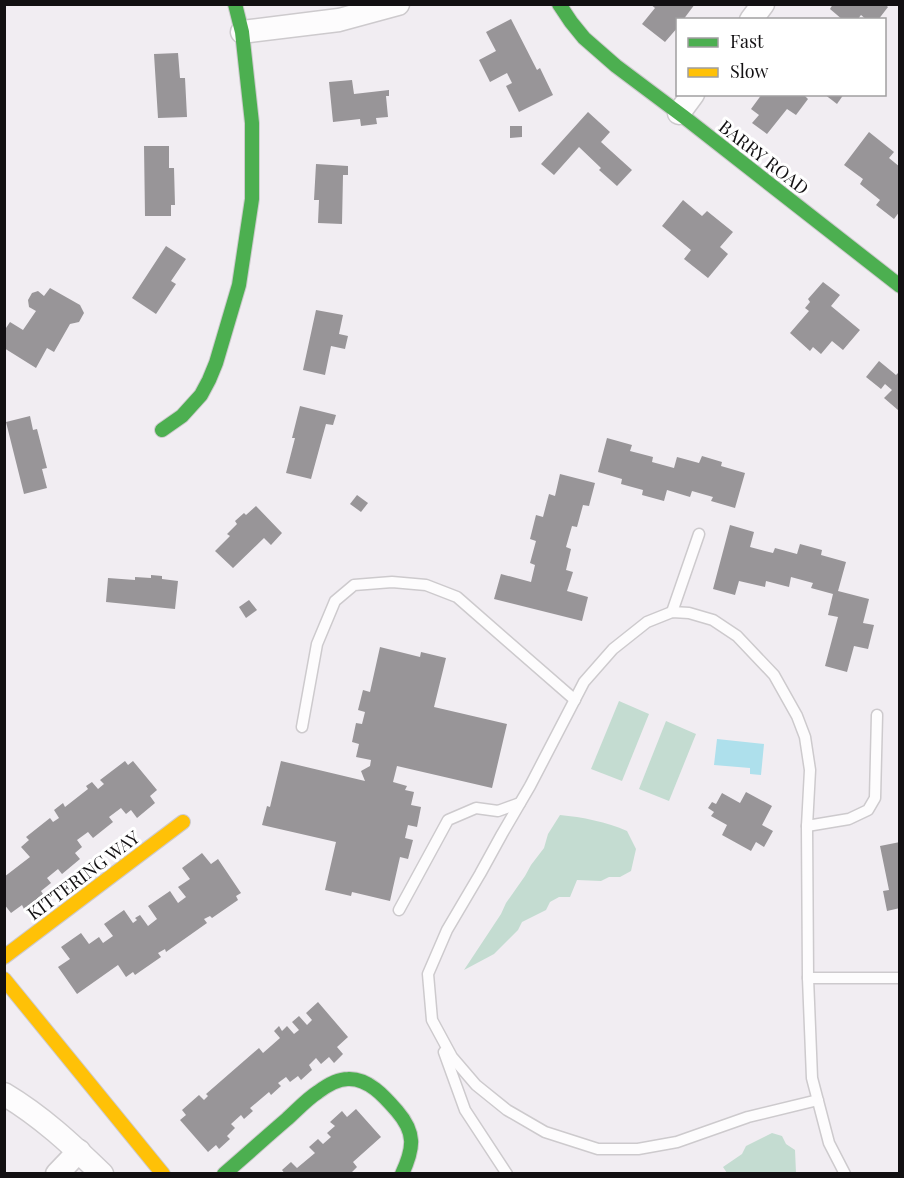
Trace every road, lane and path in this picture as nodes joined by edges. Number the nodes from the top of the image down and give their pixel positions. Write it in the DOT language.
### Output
graph roads {
  1 [pos="235,4"];
  2 [pos="398,4"];
  3 [pos="559,4"];
  4 [pos="763,4"];
  5 [pos="752,18"];
  6 [pos="242,32"];
  7 [pos="692,96"];
  8 [pos="679,113"];
  9 [pos="900,286"];
  10 [pos="162,430"];
  11 [pos="699,534"];
  12 [pos="672,612"];
  13 [pos="575,700"];
  14 [pos="878,715"];
  15 [pos="302,727"];
  16 [pos="520,803"];
  17 [pos="183,822"];
  18 [pos="807,826"];
  19 [pos="399,910"];
  20 [pos="4,957"];
  21 [pos="808,978"];
  22 [pos="900,978"];
  23 [pos="4,979"];
  24 [pos="432,1020"];
  25 [pos="4,1094"];
  26 [pos="818,1100"];
  27 [pos="79,1152"];
  28 [pos="57,1173"];
  29 [pos="102,1173"];
  30 [pos="163,1173"];
  31 [pos="224,1173"];
  32 [pos="402,1173"];
  33 [pos="507,1173"];
  34 [pos="845,1173"];
  1 -- 6 [label="street"];
  2 -- 6 [label="street"];
  3 -- 8 [label="street, BARRY ROAD"];
  4 -- 5 [label="street"];
  6 -- 10 [label="street"];
  7 -- 8 [label="street"];
  8 -- 9 [label="street, BARRY ROAD"];
  11 -- 12 [label="lane"];
  12 -- 13 [label="lane"];
  12 -- 18 [label="lane"];
  13 -- 15 [label="lane"];
  13 -- 16 [label="lane"];
  14 -- 18 [label="lane"];
  16 -- 19 [label="lane"];
  16 -- 24 [label="lane"];
  17 -- 20 [label="street, KITTERING WAY"];
  18 -- 21 [label="lane"];
  21 -- 22 [label="lane"];
  21 -- 26 [label="lane"];
  23 -- 30 [label="street"];
  24 -- 26 [label="lane"];
  24 -- 33 [label="lane"];
  25 -- 27 [label="street"];
  26 -- 34 [label="lane"];
  27 -- 28 [label="street"];
  27 -- 29 [label="street"];
  31 -- 32 [label="street"];
}
